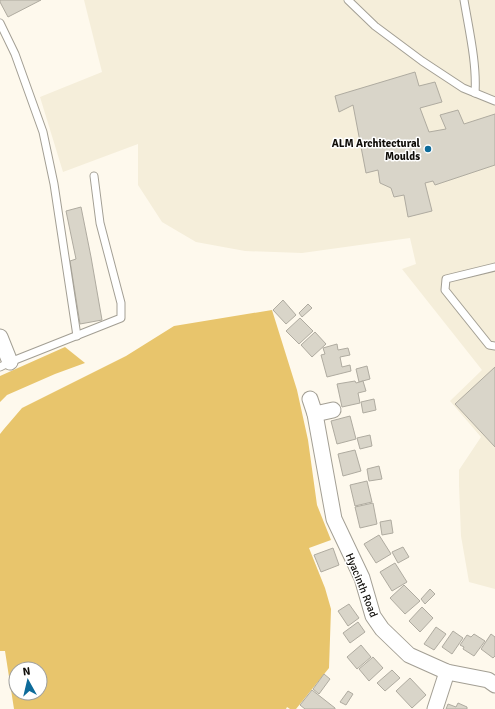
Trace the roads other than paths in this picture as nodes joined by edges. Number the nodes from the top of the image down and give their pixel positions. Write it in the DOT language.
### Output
graph roads {
  1 [pos="348,0"];
  2 [pos="464,0"];
  3 [pos="0,24"];
  4 [pos="475,93"];
  5 [pos="495,101"];
  6 [pos="94,176"];
  7 [pos="495,267"];
  8 [pos="77,336"];
  9 [pos="0,337"];
  10 [pos="495,346"];
  11 [pos="5,365"];
  12 [pos="310,399"];
  13 [pos="333,410"];
  14 [pos="315,414"];
  15 [pos="447,672"];
  16 [pos="495,685"];
  17 [pos="435,709"];
  1 -- 4 [label="lane"];
  2 -- 4 [label="lane"];
  3 -- 8 [label="lane"];
  4 -- 5 [label="lane"];
  6 -- 8 [label="lane"];
  7 -- 10 [label="lane"];
  8 -- 11 [label="lane"];
  9 -- 11 [label="street"];
  12 -- 14 [label="street, Hyacinth Road"];
  13 -- 14 [label="street"];
  14 -- 15 [label="street, Hyacinth Road"];
  15 -- 16 [label="street, Hyacinth Road"];
  15 -- 17 [label="street"];
}
